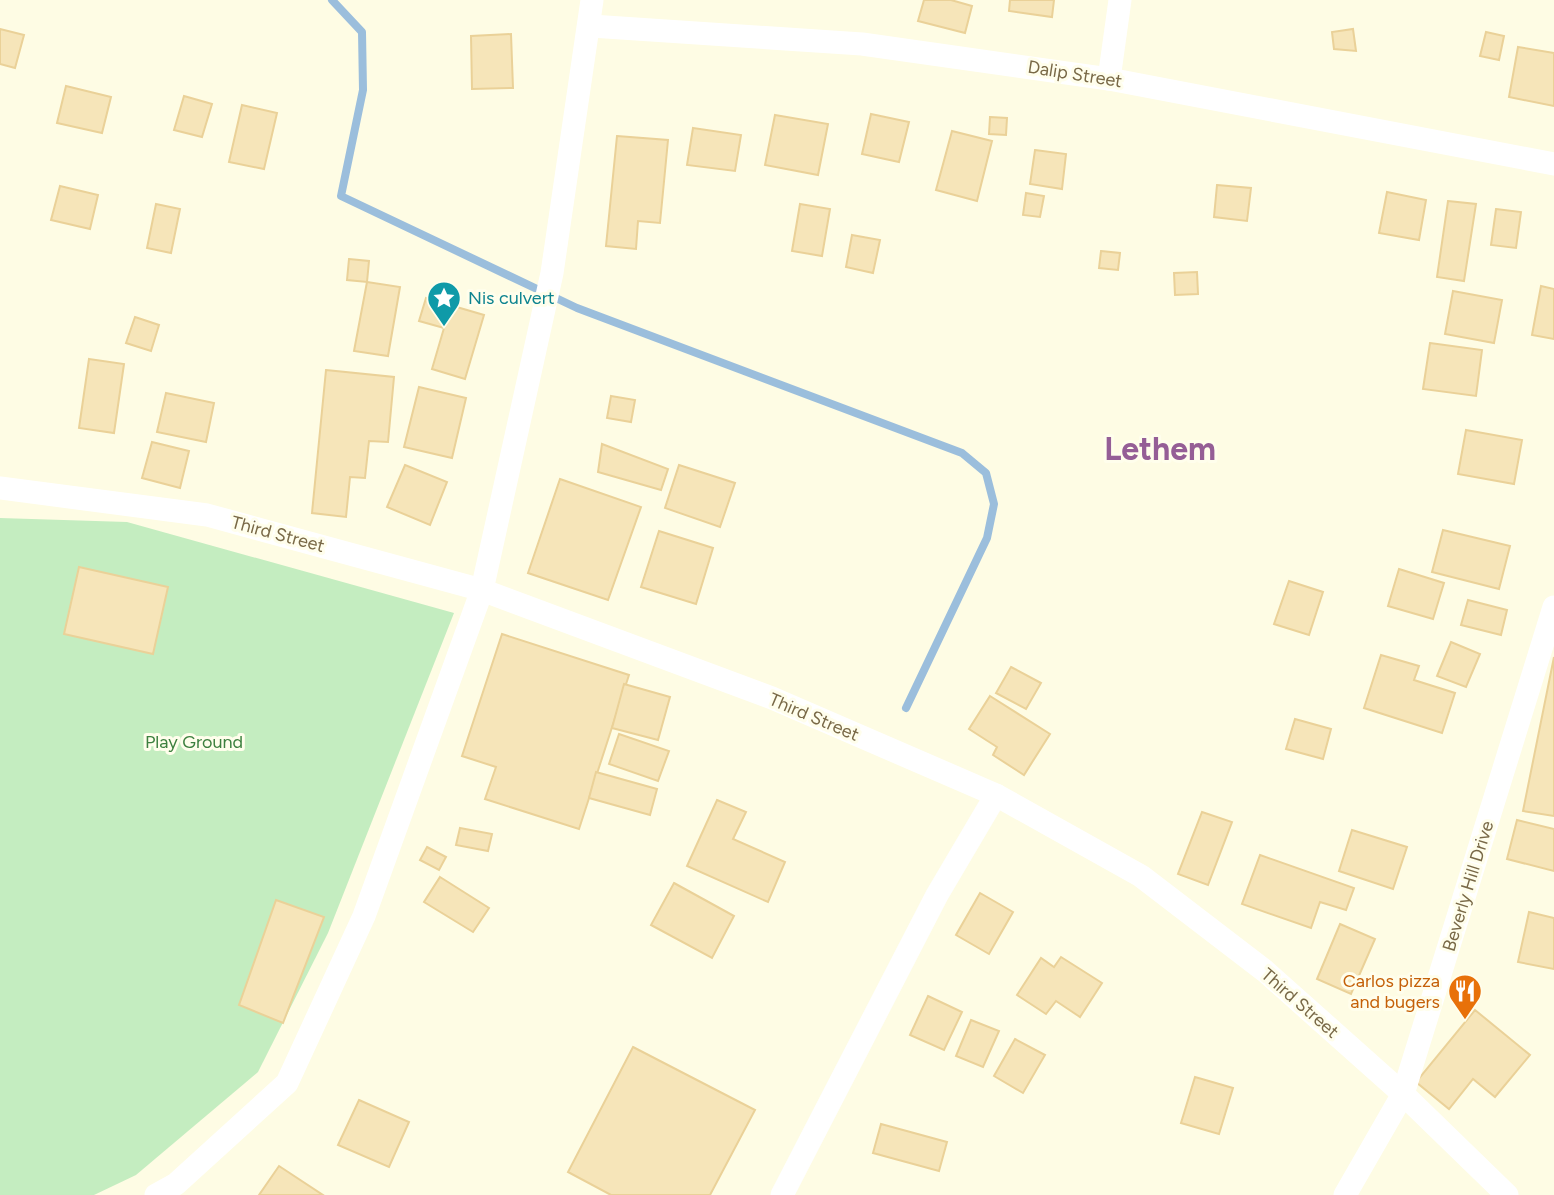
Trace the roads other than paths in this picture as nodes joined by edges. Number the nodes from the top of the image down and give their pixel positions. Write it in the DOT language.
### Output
graph roads {
  1 [pos="592,0"];
  2 [pos="1121,0"];
  3 [pos="591,26"];
  4 [pos="1109,79"];
  5 [pos="1554,164"];
  6 [pos="0,488"];
  7 [pos="482,590"];
  8 [pos="1554,607"];
  9 [pos="996,795"];
  10 [pos="1403,1094"];
  11 [pos="156,1195"];
  12 [pos="782,1195"];
  13 [pos="1345,1195"];
  14 [pos="1507,1195"];
  1 -- 3 [label="street"];
  2 -- 4 [label="street"];
  3 -- 4 [label="street, Dalip Street"];
  3 -- 7 [label="street"];
  4 -- 5 [label="street, Dalip Street"];
  6 -- 7 [label="street, Third Street"];
  7 -- 9 [label="street, Third Street"];
  7 -- 11 [label="street"];
  8 -- 10 [label="street, Beverly Hill Drive"];
  9 -- 10 [label="street, Third Street"];
  9 -- 12 [label="street"];
  10 -- 13 [label="street, Beverly Hill Drive"];
  10 -- 14 [label="street, Third Street"];
}
